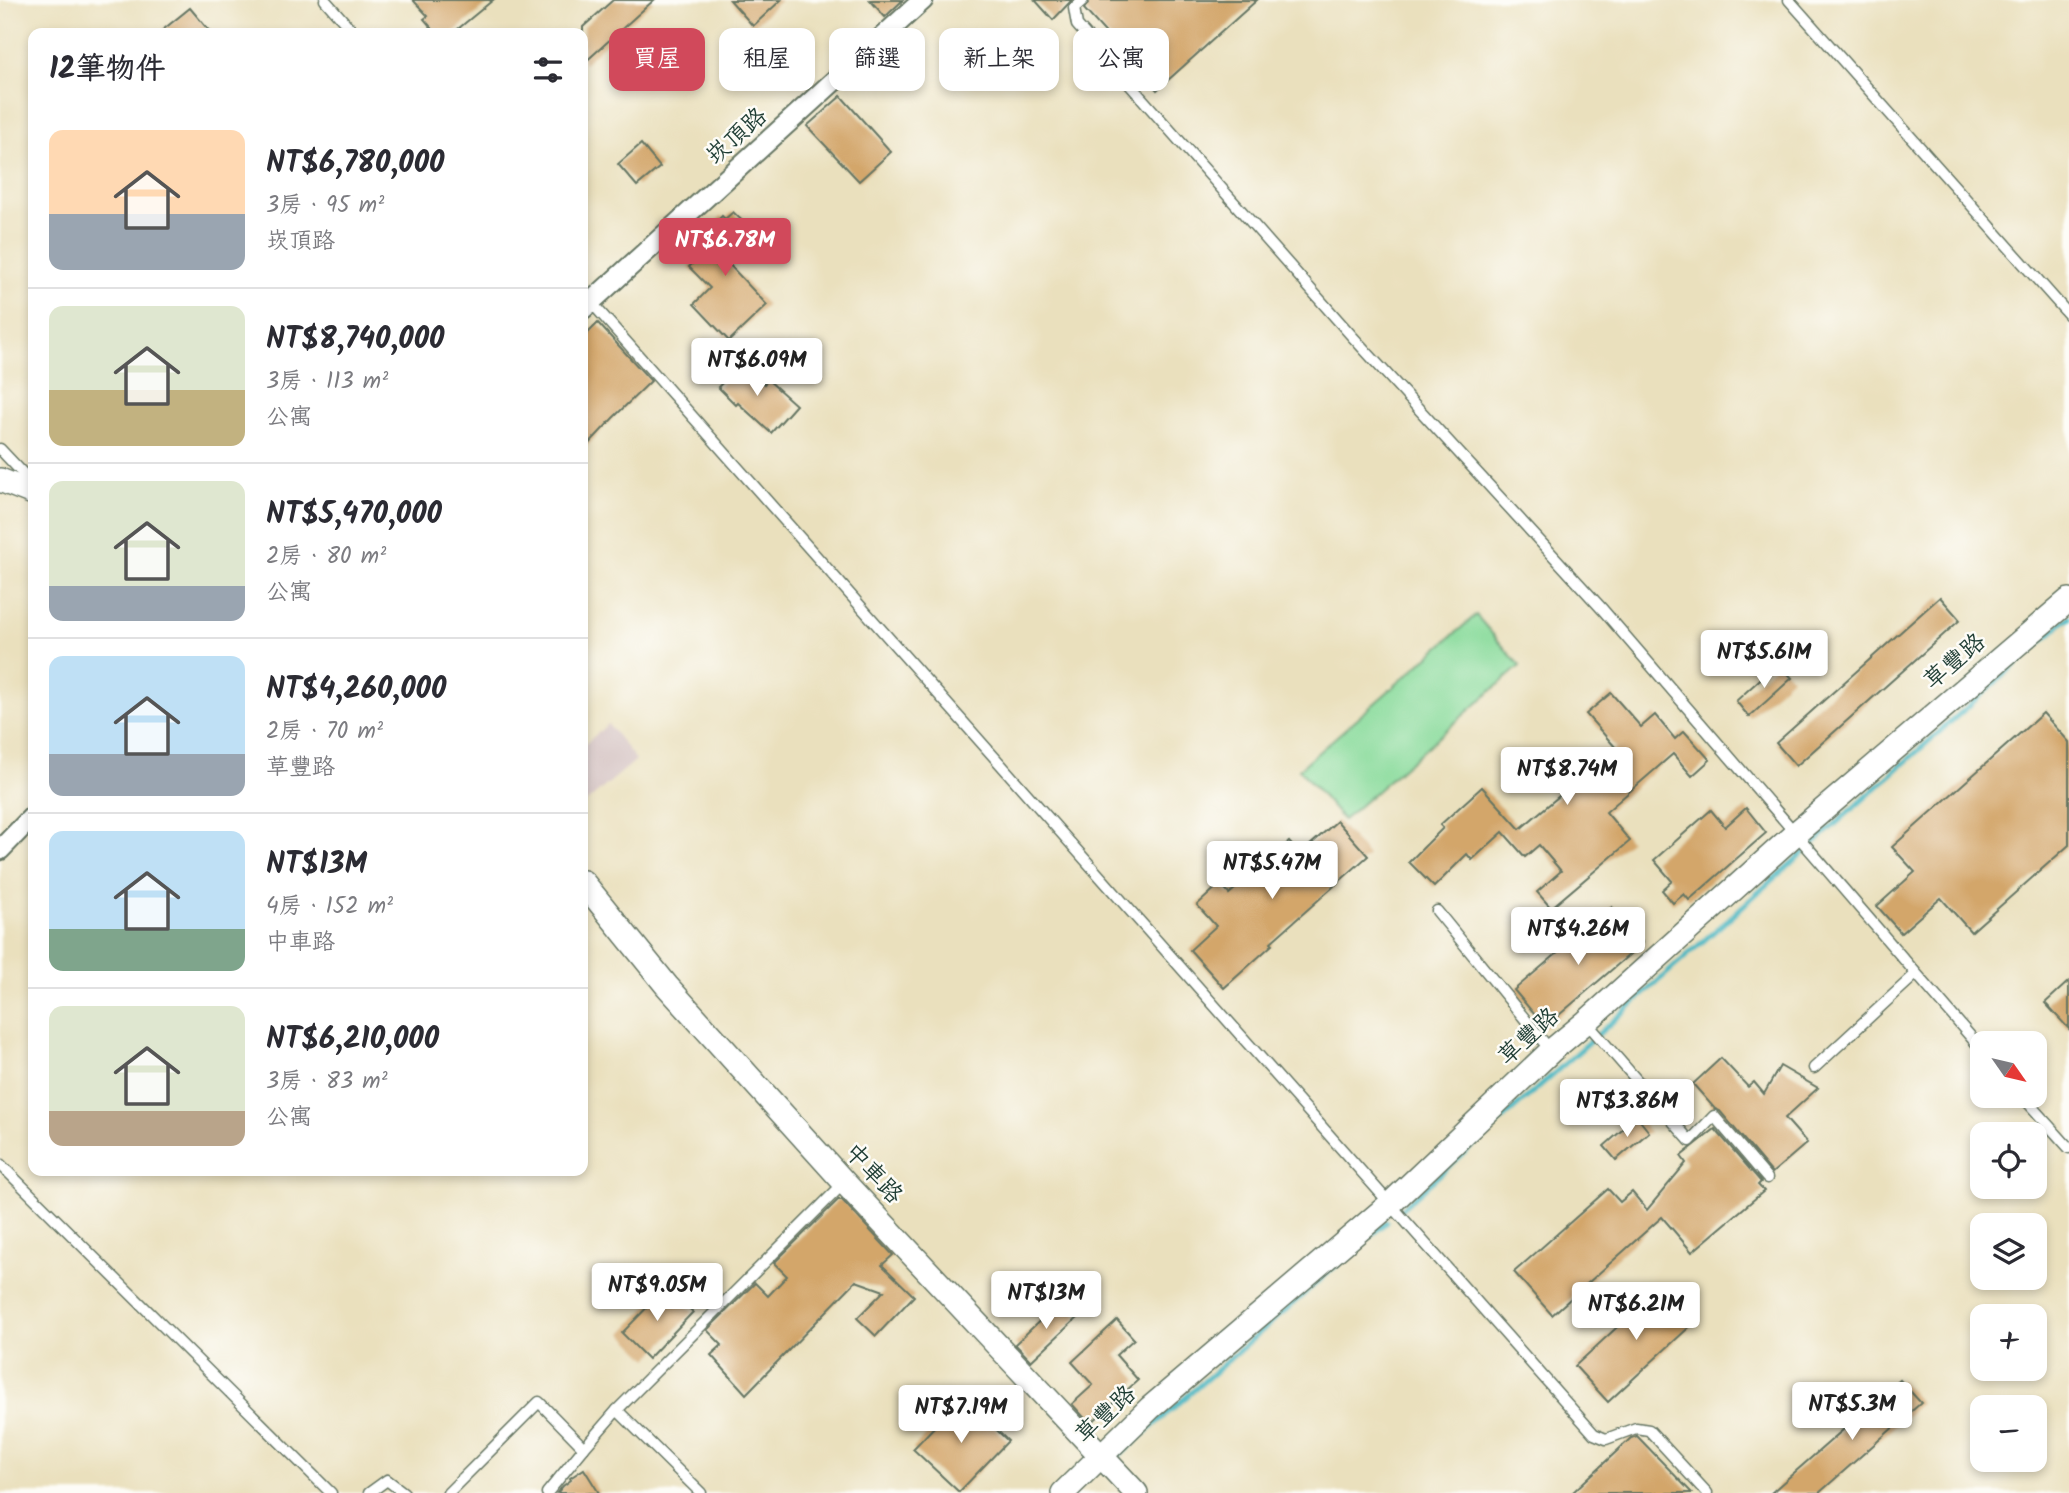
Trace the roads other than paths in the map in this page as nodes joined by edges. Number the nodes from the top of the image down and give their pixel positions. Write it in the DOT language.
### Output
graph roads {
  1 [pos="325,0"];
  2 [pos="923,0"];
  3 [pos="1083,0"];
  4 [pos="1789,0"];
  5 [pos="350,28"];
  6 [pos="588,299"];
  7 [pos="588,303"];
  8 [pos="2069,316"];
  9 [pos="0,449"];
  10 [pos="28,479"];
  11 [pos="0,480"];
  12 [pos="28,491"];
  13 [pos="2069,600"];
  14 [pos="28,821"];
  15 [pos="1796,834"];
  16 [pos="0,850"];
  17 [pos="588,888"];
  18 [pos="1437,911"];
  19 [pos="1916,974"];
  20 [pos="1586,1022"];
  21 [pos="1970,1036"];
  22 [pos="1551,1051"];
  23 [pos="1814,1068"];
  24 [pos="2033,1108"];
  25 [pos="2069,1149"];
  26 [pos="0,1164"];
  27 [pos="1767,1178"];
  28 [pos="844,1182"];
  29 [pos="1390,1204"];
  30 [pos="617,1410"];
  31 [pos="584,1448"];
  32 [pos="1101,1455"];
  33 [pos="331,1493"];
  34 [pos="369,1493"];
  35 [pos="404,1493"];
  36 [pos="448,1493"];
  37 [pos="547,1493"];
  38 [pos="701,1493"];
  39 [pos="1063,1493"];
  40 [pos="1136,1493"];
  41 [pos="1707,1493"];
  1 -- 5 [label="lane"];
  2 -- 6 [label="street, 崁頂路"];
  3 -- 15 [label="lane"];
  4 -- 8 [label="lane"];
  7 -- 29 [label="lane"];
  9 -- 10 [label="lane"];
  11 -- 12 [label="street"];
  13 -- 15 [label="street, 草豐路"];
  14 -- 16 [label="street"];
  15 -- 19 [label="lane"];
  15 -- 20 [label="street, 草豐路"];
  17 -- 28 [label="street, 中車路"];
  18 -- 22 [label="lane"];
  19 -- 21 [label="lane"];
  19 -- 23 [label="lane"];
  20 -- 22 [label="street, 草豐路"];
  20 -- 27 [label="lane"];
  22 -- 29 [label="street, 草豐路"];
  24 -- 25 [label="lane"];
  26 -- 33 [label="lane"];
  28 -- 30 [label="lane"];
  28 -- 32 [label="street, 中車路"];
  29 -- 32 [label="street, 草豐路"];
  29 -- 41 [label="lane"];
  30 -- 31 [label="lane"];
  30 -- 38 [label="lane"];
  31 -- 36 [label="lane"];
  31 -- 37 [label="lane"];
  32 -- 39 [label="street, 草豐路"];
  32 -- 40 [label="street, 中車路"];
  34 -- 35 [label="lane"];
}
